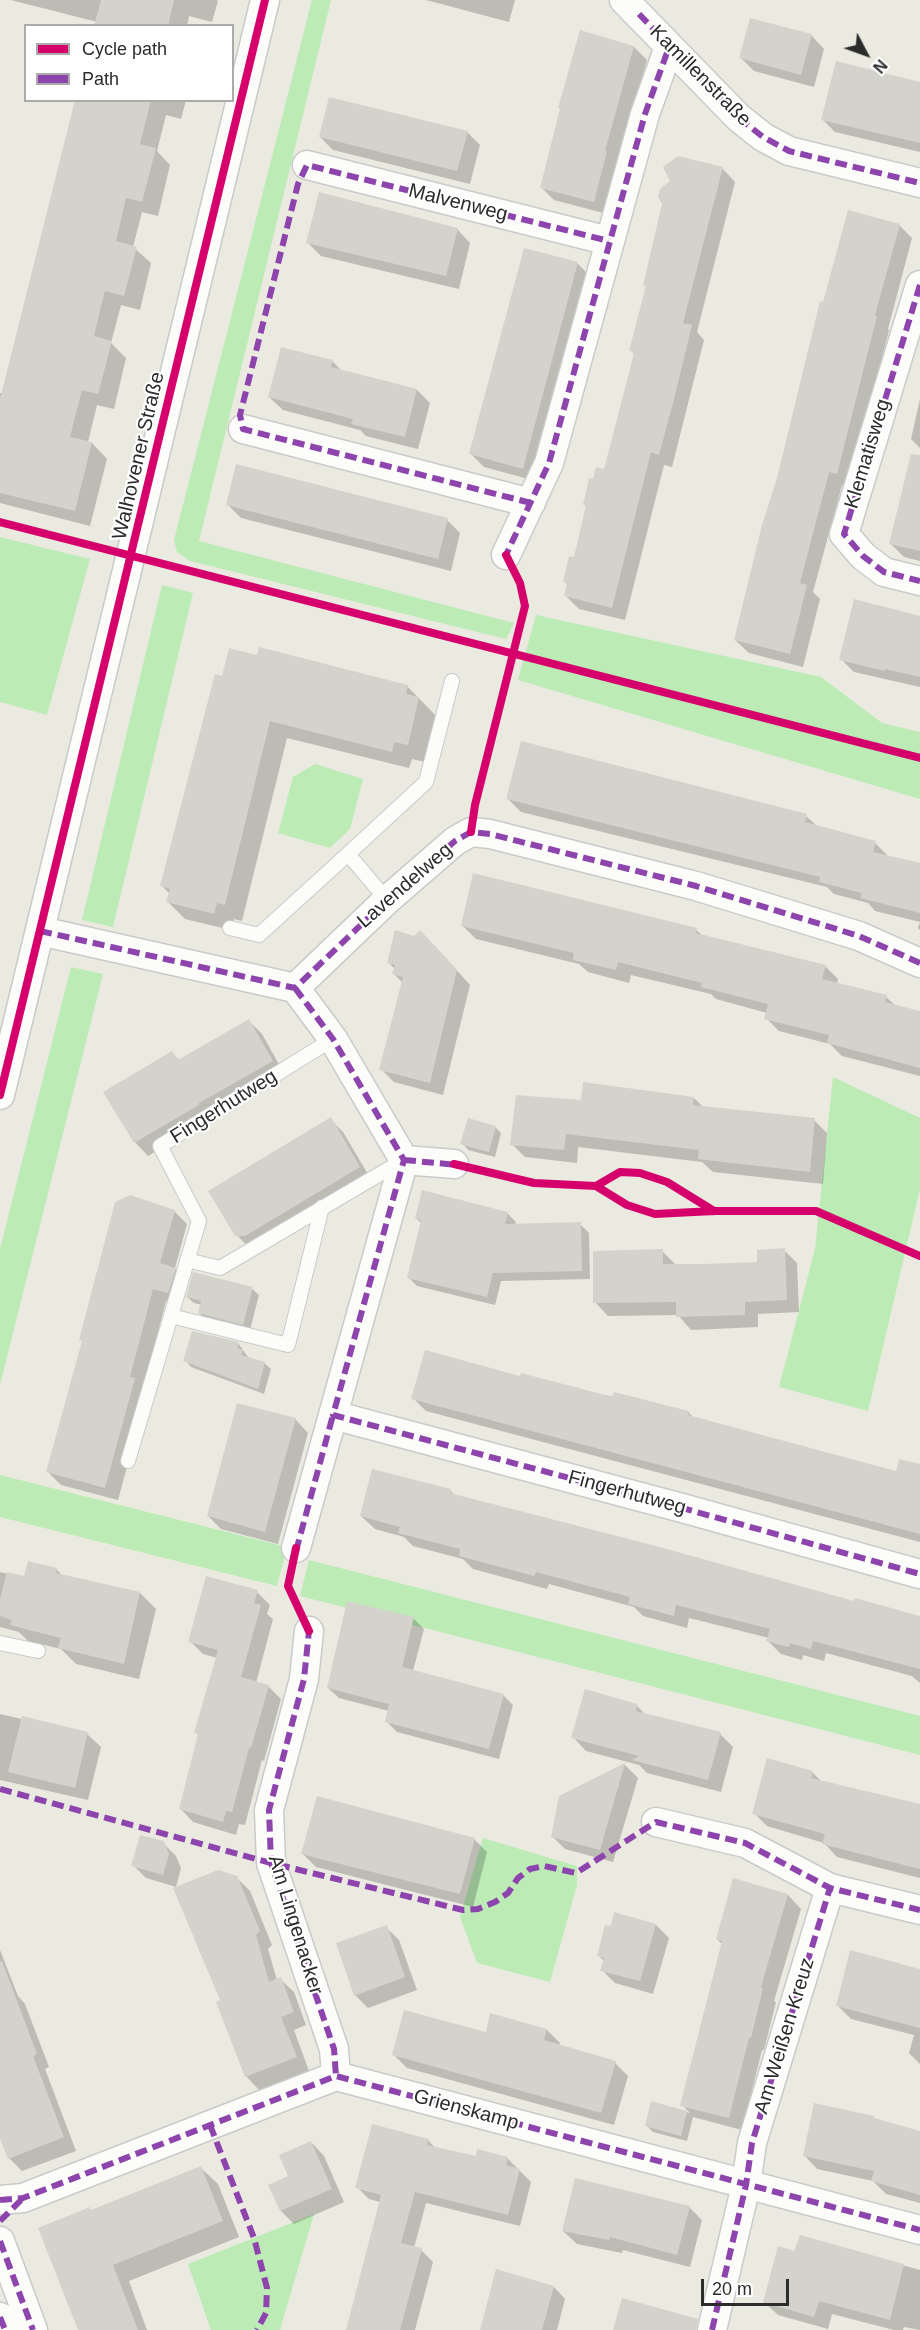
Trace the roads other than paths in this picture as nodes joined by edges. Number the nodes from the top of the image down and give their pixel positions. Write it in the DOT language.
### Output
graph roads {
  1 [pos="265,0"];
  2 [pos="624,0"];
  3 [pos="669,47"];
  4 [pos="307,165"];
  5 [pos="920,183"];
  6 [pos="609,240"];
  7 [pos="920,285"];
  8 [pos="243,429"];
  9 [pos="531,503"];
  10 [pos="506,555"];
  11 [pos="920,581"];
  12 [pos="452,681"];
  13 [pos="348,854"];
  14 [pos="387,900"];
  15 [pos="230,928"];
  16 [pos="40,931"];
  17 [pos="920,963"];
  18 [pos="295,988"];
  19 [pos="333,1039"];
  20 [pos="0,1095"];
  21 [pos="404,1160"];
  22 [pos="454,1164"];
  23 [pos="322,1207"];
  24 [pos="187,1260"];
  25 [pos="171,1316"];
  26 [pos="333,1415"];
  27 [pos="128,1461"];
  28 [pos="296,1548"];
  29 [pos="920,1574"];
  30 [pos="309,1631"];
  31 [pos="0,1643"];
  32 [pos="38,1651"];
  33 [pos="656,1822"];
  34 [pos="830,1888"];
  35 [pos="920,1910"];
  36 [pos="336,2076"];
  37 [pos="746,2185"];
  38 [pos="12,2199"];
  39 [pos="0,2221"];
  40 [pos="920,2230"];
  41 [pos="0,2241"];
  42 [pos="0,2317"];
  43 [pos="5,2330"];
  44 [pos="33,2330"];
  45 [pos="712,2330"];
  1 -- 16 [label="street, Walhovener Straße"];
  2 -- 3 [label="street, Kamillenstraße"];
  3 -- 5 [label="street, Kamillenstraße"];
  3 -- 6 [label="street"];
  4 -- 6 [label="street, Malvenweg"];
  6 -- 9 [label="street"];
  7 -- 11 [label="street, Klematisweg"];
  8 -- 9 [label="street"];
  9 -- 10 [label="street"];
  12 -- 13 [label="lane"];
  13 -- 14 [label="lane"];
  13 -- 15 [label="lane"];
  14 -- 17 [label="street, Lavendelweg"];
  14 -- 18 [label="street, Lavendelweg"];
  16 -- 18 [label="street"];
  16 -- 20 [label="street, Walhovener Straße"];
  18 -- 19 [label="street"];
  19 -- 21 [label="street"];
  19 -- 24 [label="lane, Fingerhutweg"];
  21 -- 22 [label="street"];
  21 -- 23 [label="lane"];
  21 -- 26 [label="street"];
  23 -- 24 [label="lane"];
  23 -- 25 [label="lane"];
  24 -- 25 [label="lane, Fingerhutweg"];
  25 -- 27 [label="lane, Fingerhutweg"];
  26 -- 28 [label="street"];
  26 -- 29 [label="street, Fingerhutweg"];
  30 -- 36 [label="street, Am Lingenacker"];
  31 -- 32 [label="lane"];
  33 -- 34 [label="street"];
  34 -- 35 [label="street"];
  34 -- 37 [label="street, Am Weißen Kreuz"];
  36 -- 37 [label="street, Grienskamp"];
  36 -- 38 [label="street"];
  37 -- 40 [label="street, Grienskamp"];
  37 -- 45 [label="street, Am Weißen Kreuz"];
  38 -- 39 [label="street"];
  41 -- 44 [label="street"];
  42 -- 43 [label="street"];
}
